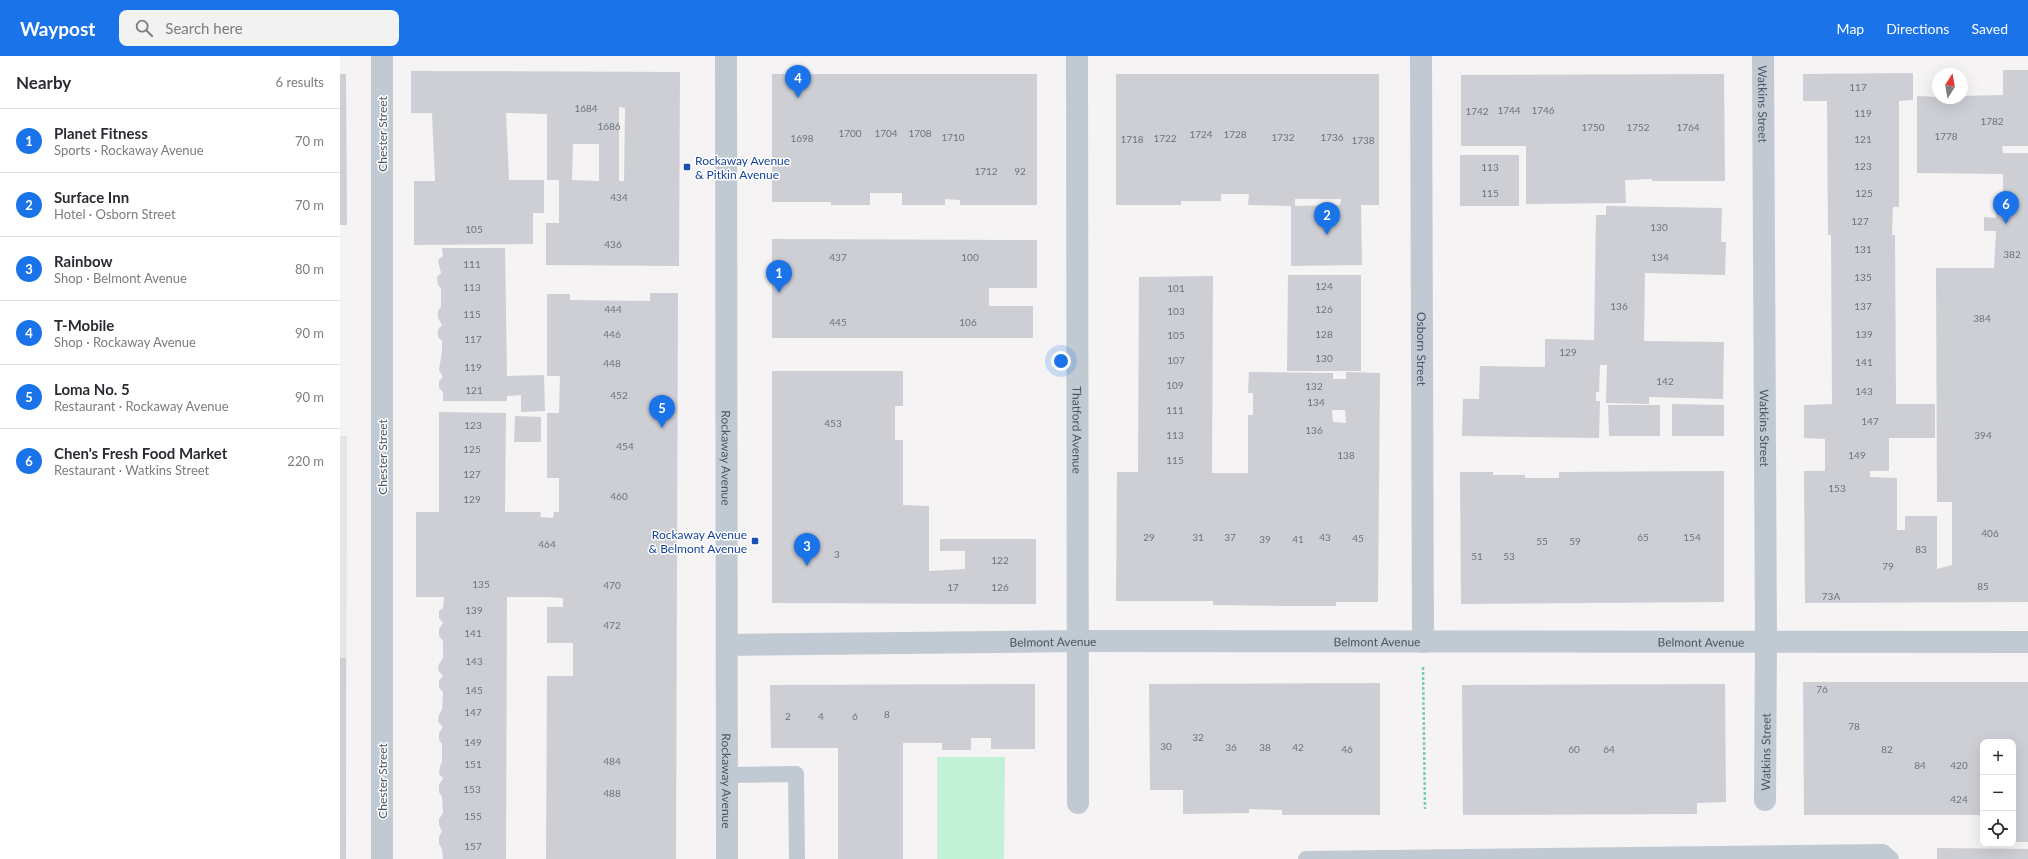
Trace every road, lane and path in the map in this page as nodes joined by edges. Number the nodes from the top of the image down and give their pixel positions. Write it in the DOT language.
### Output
graph roads {
  1 [pos="382,56"];
  2 [pos="726,56"];
  3 [pos="1077,56"];
  4 [pos="1421,56"];
  5 [pos="1763,56"];
  6 [pos="1079,641"];
  7 [pos="1423,642"];
  8 [pos="1766,642"];
  9 [pos="2028,642"];
  10 [pos="726,645"];
  11 [pos="727,775"];
  12 [pos="1765,800"];
  13 [pos="1078,803"];
  14 [pos="1425,809"];
  15 [pos="382,859"];
  16 [pos="727,859"];
  17 [pos="797,859"];
  18 [pos="1306,859"];
  19 [pos="1891,859"];
  1 -- 15 [label="street, Chester Street"];
  2 -- 10 [label="street, Rockaway Avenue"];
  3 -- 6 [label="street, Thatford Avenue"];
  4 -- 7 [label="street, Osborn Street"];
  5 -- 8 [label="street, Watkins Street"];
  6 -- 7 [label="street, Belmont Avenue"];
  6 -- 10 [label="street, Belmont Avenue"];
  6 -- 13 [label="street, Thatford Avenue"];
  7 -- 8 [label="street, Belmont Avenue"];
  7 -- 14 [label="path"];
  8 -- 9 [label="street, Belmont Avenue"];
  8 -- 12 [label="street, Watkins Street"];
  10 -- 11 [label="street, Rockaway Avenue"];
  11 -- 16 [label="street, Rockaway Avenue"];
  11 -- 17 [label="lane"];
  18 -- 19 [label="lane"];
}
